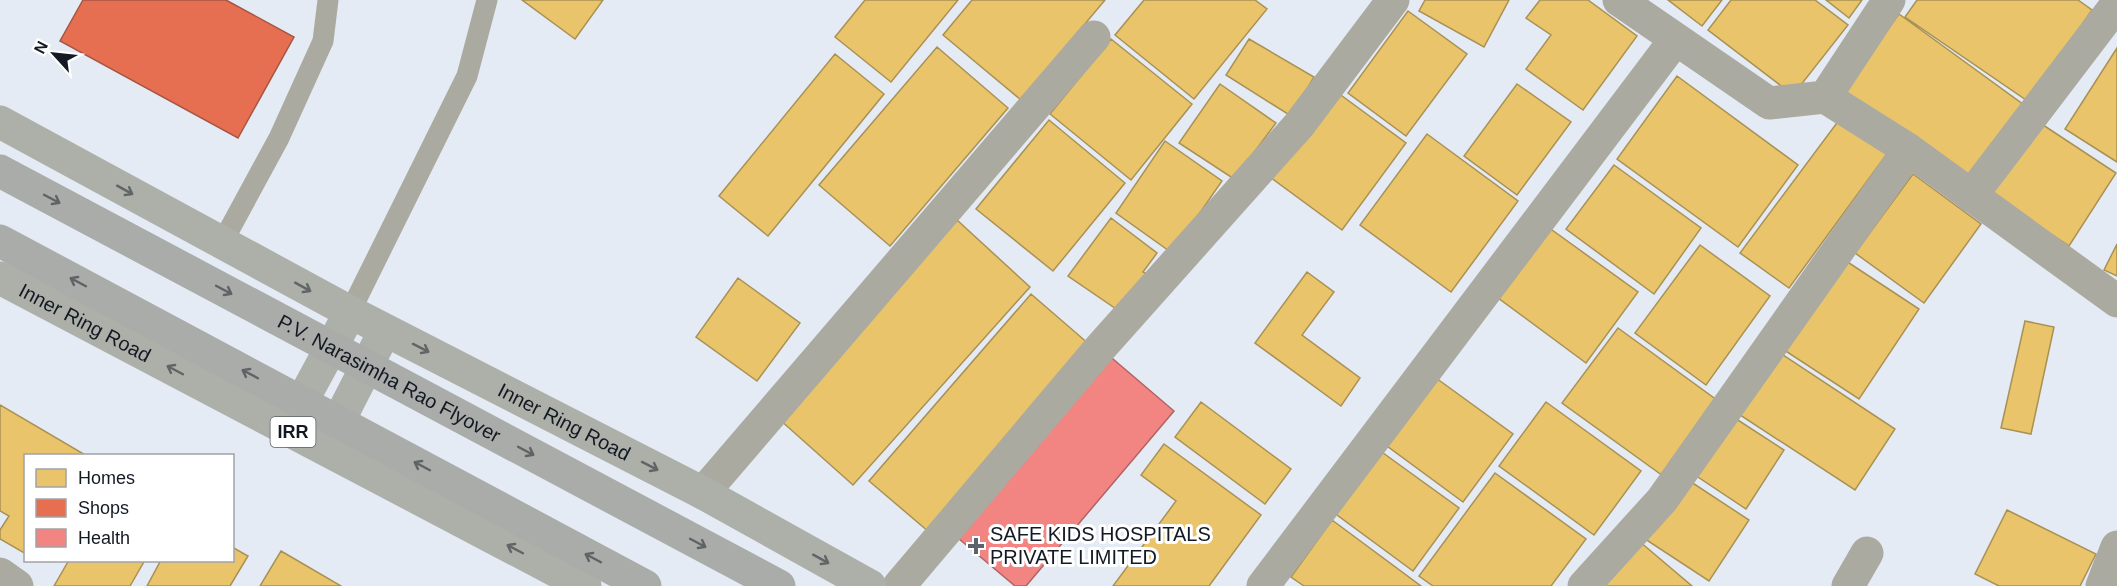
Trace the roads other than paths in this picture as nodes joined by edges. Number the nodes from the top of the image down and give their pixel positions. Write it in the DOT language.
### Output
graph roads {
  1 [pos="328,0"];
  2 [pos="487,0"];
  3 [pos="1393,0"];
  4 [pos="1619,0"];
  5 [pos="1889,0"];
  6 [pos="2117,4"];
  7 [pos="1094,37"];
  8 [pos="1675,40"];
  9 [pos="1825,97"];
  10 [pos="0,122"];
  11 [pos="1909,150"];
  12 [pos="0,171"];
  13 [pos="1971,196"];
  14 [pos="0,241"];
  15 [pos="222,243"];
  16 [pos="0,278"];
  17 [pos="2117,301"];
  18 [pos="350,312"];
  19 [pos="385,330"];
  20 [pos="287,429"];
  21 [pos="324,449"];
  22 [pos="703,493"];
  23 [pos="2117,547"];
  24 [pos="1867,552"];
  25 [pos="0,574"];
  26 [pos="17,586"];
  27 [pos="585,586"];
  28 [pos="645,586"];
  29 [pos="779,586"];
  30 [pos="870,586"];
  31 [pos="899,586"];
  32 [pos="1263,586"];
  33 [pos="1584,586"];
  34 [pos="1848,586"];
  35 [pos="2103,586"];
  1 -- 15 [label="lane"];
  2 -- 18 [label="lane"];
  3 -- 31 [label="street"];
  4 -- 8 [label="street"];
  5 -- 9 [label="street"];
  6 -- 13 [label="street"];
  7 -- 22 [label="street"];
  8 -- 9 [label="street"];
  8 -- 32 [label="street"];
  9 -- 11 [label="street"];
  10 -- 15 [label="main road, Inner Ring Road, one-way"];
  11 -- 13 [label="street"];
  11 -- 33 [label="street"];
  12 -- 29 [label="highway, P.V. Narasimha Rao Flyover, one-way, bridge"];
  13 -- 17 [label="street"];
  28 -- 14 [label="highway, one-way, bridge"];
  15 -- 18 [label="main road, Inner Ring Road, one-way"];
  20 -- 16 [label="main road, Inner Ring Road / IRR, one-way"];
  18 -- 19 [label="main road, Inner Ring Road"];
  18 -- 20 [label="main road"];
  19 -- 21 [label="main road"];
  19 -- 22 [label="main road, Inner Ring Road, one-way"];
  20 -- 21 [label="main road, Inner Ring Road / IRR"];
  27 -- 21 [label="main road, Inner Ring Road / IRR, one-way"];
  22 -- 30 [label="main road, Inner Ring Road, one-way"];
  23 -- 35 [label="street"];
  24 -- 34 [label="street"];
  25 -- 26 [label="street"];
}
